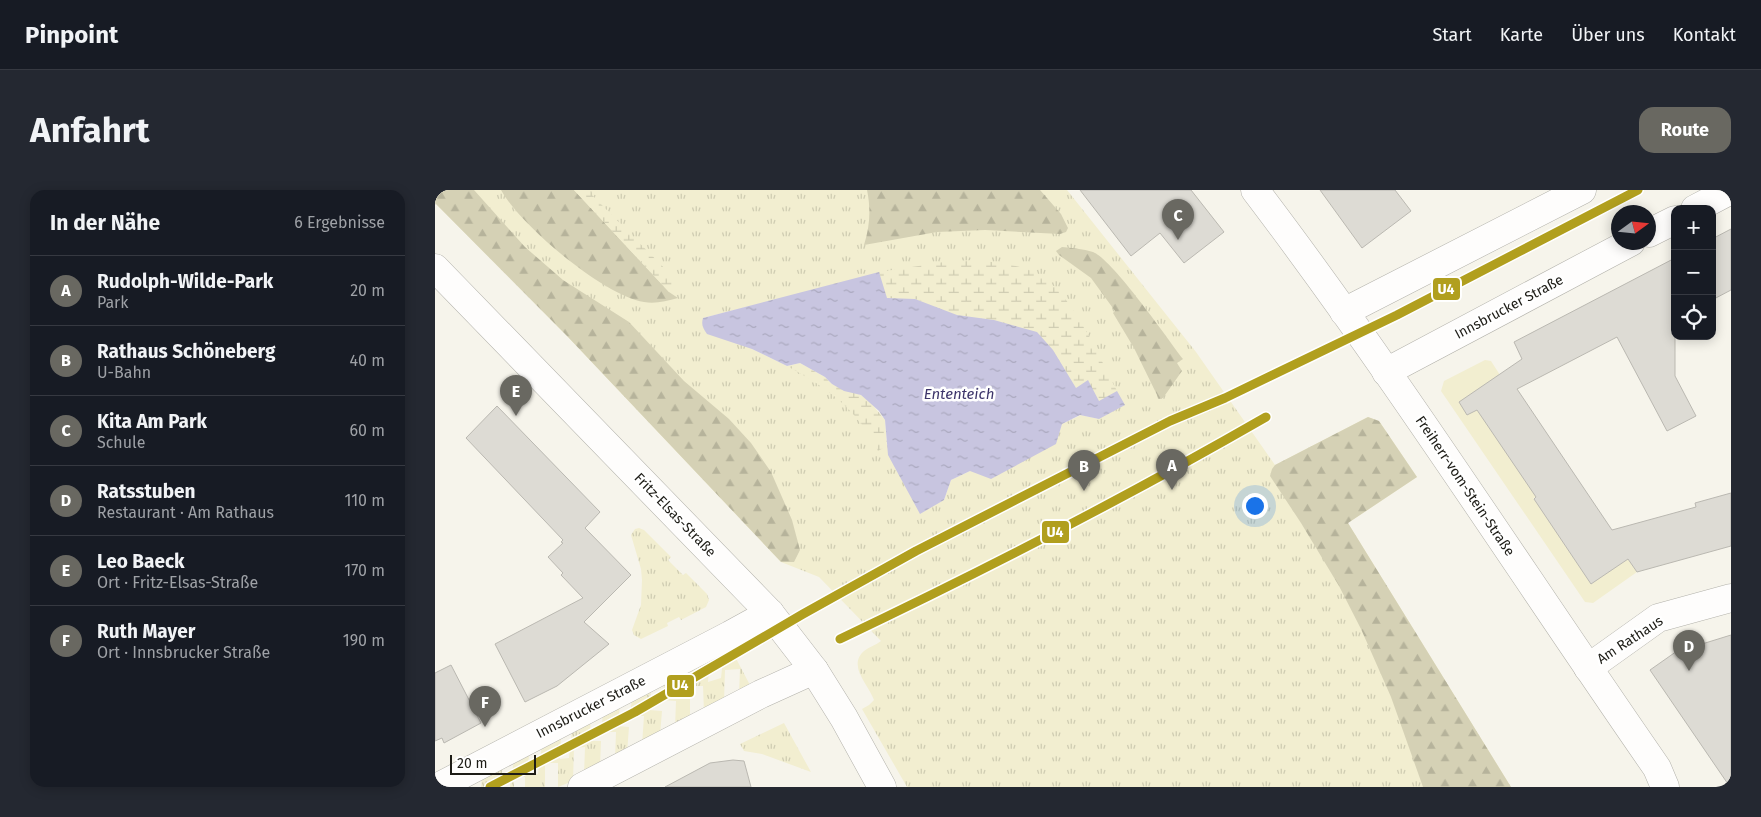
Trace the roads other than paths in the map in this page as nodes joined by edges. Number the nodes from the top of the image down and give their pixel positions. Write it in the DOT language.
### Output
graph roads {
  1 [pos="1255,190"];
  2 [pos="1582,190"];
  3 [pos="1726,191"];
  4 [pos="1702,205"];
  5 [pos="1671,222"];
  6 [pos="1656,230"];
  7 [pos="1616,250"];
  8 [pos="435,269"];
  9 [pos="1344,312"];
  10 [pos="1387,372"];
  11 [pos="1731,598"];
  12 [pos="770,613"];
  13 [pos="1588,668"];
  14 [pos="814,670"];
  15 [pos="438,787"];
  16 [pos="582,787"];
  17 [pos="882,787"];
  18 [pos="1665,787"];
  1 -- 9 [label="street, Freiherr-vom-Stein-Straße"];
  2 -- 9 [label="street"];
  3 -- 4 [label="street"];
  5 -- 6 [label="street"];
  7 -- 10 [label="street, Innsbrucker Straße"];
  8 -- 12 [label="street, Fritz-Elsas-Straße"];
  9 -- 10 [label="street, Freiherr-vom-Stein-Straße"];
  10 -- 13 [label="street, Freiherr-vom-Stein-Straße"];
  11 -- 13 [label="street, Am Rathaus"];
  12 -- 14 [label="street, Fritz-Elsas-Straße"];
  12 -- 15 [label="street, Innsbrucker Straße"];
  13 -- 18 [label="street, Freiherr-vom-Stein-Straße"];
  14 -- 16 [label="street"];
  14 -- 17 [label="street, Fritz-Elsas-Straße"];
}
